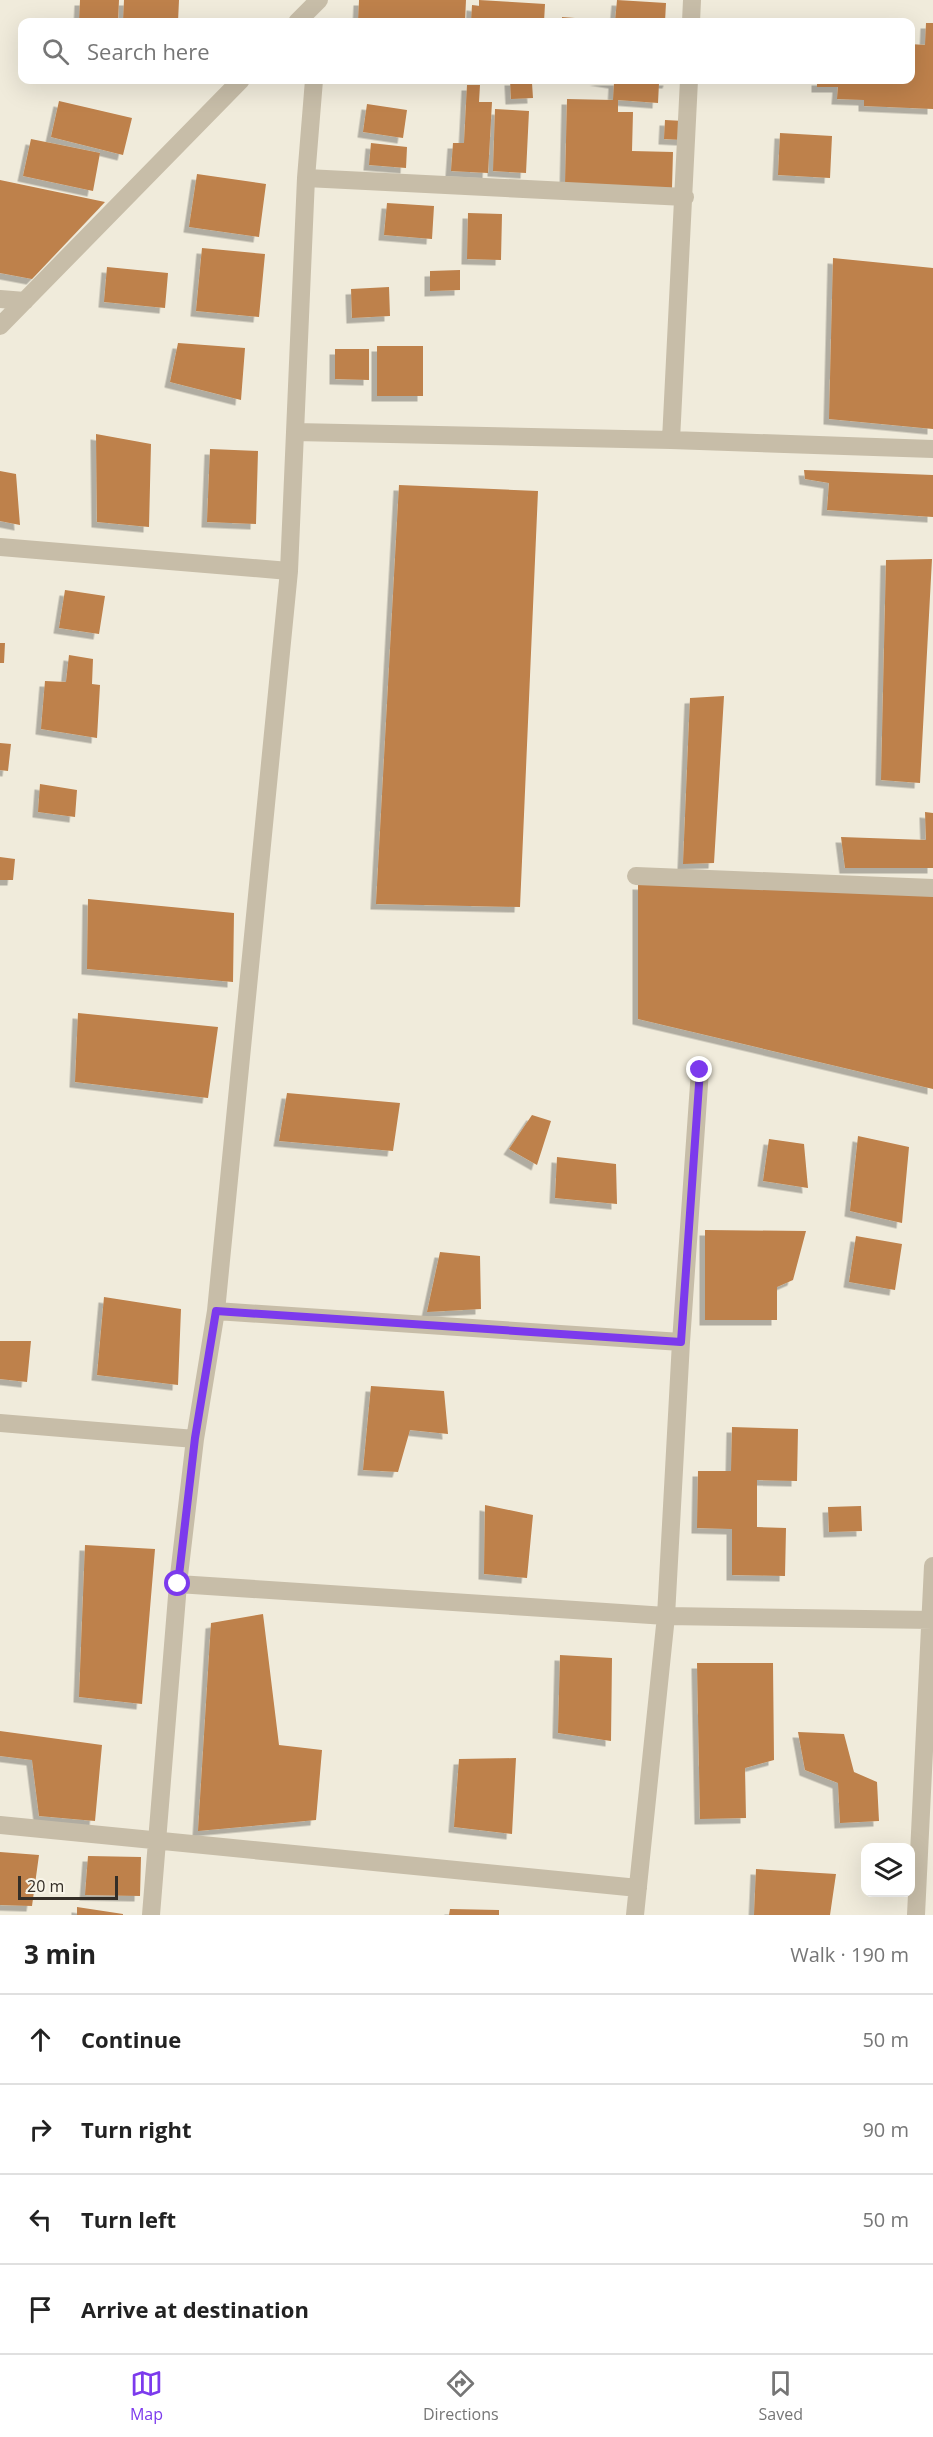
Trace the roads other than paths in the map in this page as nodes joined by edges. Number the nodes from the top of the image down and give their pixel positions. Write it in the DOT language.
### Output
graph roads {
  1 [pos="320,0"];
  2 [pos="692,0"];
  3 [pos="301,18"];
  4 [pos="318,18"];
  5 [pos="691,18"];
  6 [pos="237,84"];
  7 [pos="314,84"];
  8 [pos="689,84"];
  9 [pos="306,178"];
  10 [pos="685,197"];
  11 [pos="0,299"];
  12 [pos="25,301"];
  13 [pos="0,326"];
  14 [pos="295,432"];
  15 [pos="671,440"];
  16 [pos="933,449"];
  17 [pos="0,547"];
  18 [pos="289,571"];
  19 [pos="636,876"];
  20 [pos="933,888"];
  21 [pos="700,1070"];
  22 [pos="216,1311"];
  23 [pos="681,1342"];
  24 [pos="0,1423"];
  25 [pos="195,1438"];
  26 [pos="933,1566"];
  27 [pos="178,1584"];
  28 [pos="666,1616"];
  29 [pos="931,1620"];
  30 [pos="0,1825"];
  31 [pos="159,1840"];
  32 [pos="638,1888"];
  33 [pos="151,1915"];
  34 [pos="635,1915"];
  35 [pos="916,1915"];
  1 -- 3 [label="street"];
  1 -- 4 [label="street"];
  2 -- 5 [label="street"];
  6 -- 12 [label="street"];
  7 -- 9 [label="street"];
  8 -- 10 [label="street"];
  9 -- 10 [label="street"];
  9 -- 14 [label="street"];
  10 -- 15 [label="street"];
  11 -- 12 [label="street"];
  12 -- 13 [label="street"];
  14 -- 15 [label="street"];
  14 -- 18 [label="street"];
  15 -- 16 [label="street"];
  17 -- 18 [label="street"];
  18 -- 22 [label="street"];
  19 -- 20 [label="street"];
  21 -- 23 [label="street"];
  22 -- 23 [label="street"];
  22 -- 25 [label="street"];
  23 -- 28 [label="street"];
  24 -- 25 [label="street"];
  25 -- 27 [label="street"];
  26 -- 29 [label="street"];
  27 -- 28 [label="street"];
  27 -- 31 [label="street"];
  28 -- 29 [label="street"];
  28 -- 32 [label="street"];
  29 -- 35 [label="street"];
  30 -- 31 [label="street"];
  31 -- 32 [label="street"];
  31 -- 33 [label="street"];
  32 -- 34 [label="street"];
}
